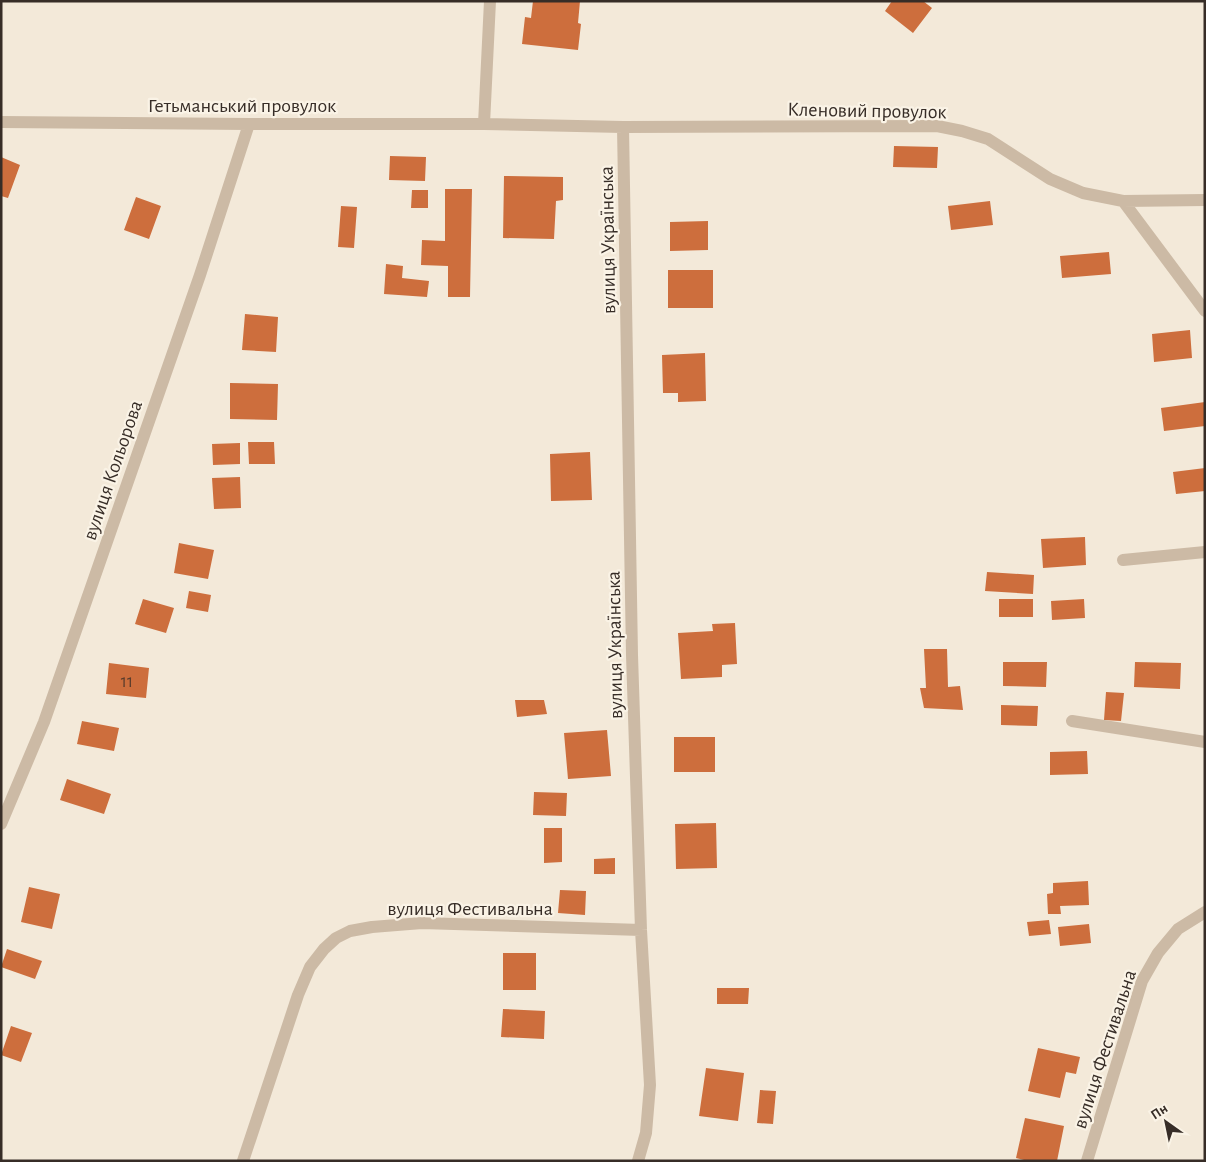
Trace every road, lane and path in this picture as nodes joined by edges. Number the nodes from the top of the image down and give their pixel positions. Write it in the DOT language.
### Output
graph roads {
  1 [pos="490,1"];
  2 [pos="1,122"];
  3 [pos="249,124"];
  4 [pos="484,124"];
  5 [pos="623,127"];
  6 [pos="1205,200"];
  7 [pos="1123,201"];
  8 [pos="1205,311"];
  9 [pos="1205,552"];
  10 [pos="1123,560"];
  11 [pos="1072,722"];
  12 [pos="1205,742"];
  13 [pos="1,824"];
  14 [pos="1205,912"];
  15 [pos="641,930"];
  16 [pos="243,1161"];
  17 [pos="638,1161"];
  18 [pos="1087,1161"];
  1 -- 4 [label="street"];
  2 -- 3 [label="street, Гетьманський провулок"];
  3 -- 4 [label="street, Гетьманський провулок"];
  3 -- 13 [label="street, вулиця Кольорова"];
  4 -- 5 [label="street, Гетьманський провулок"];
  5 -- 7 [label="street, Кленовий провулок"];
  5 -- 15 [label="street, вулиця Українська"];
  6 -- 7 [label="street, Кленовий провулок"];
  7 -- 8 [label="street"];
  9 -- 10 [label="street"];
  11 -- 12 [label="street"];
  14 -- 18 [label="street, вулиця Фестивальна"];
  15 -- 16 [label="street, вулиця Фестивальна"];
  15 -- 17 [label="street, вулиця Українська"];
}
